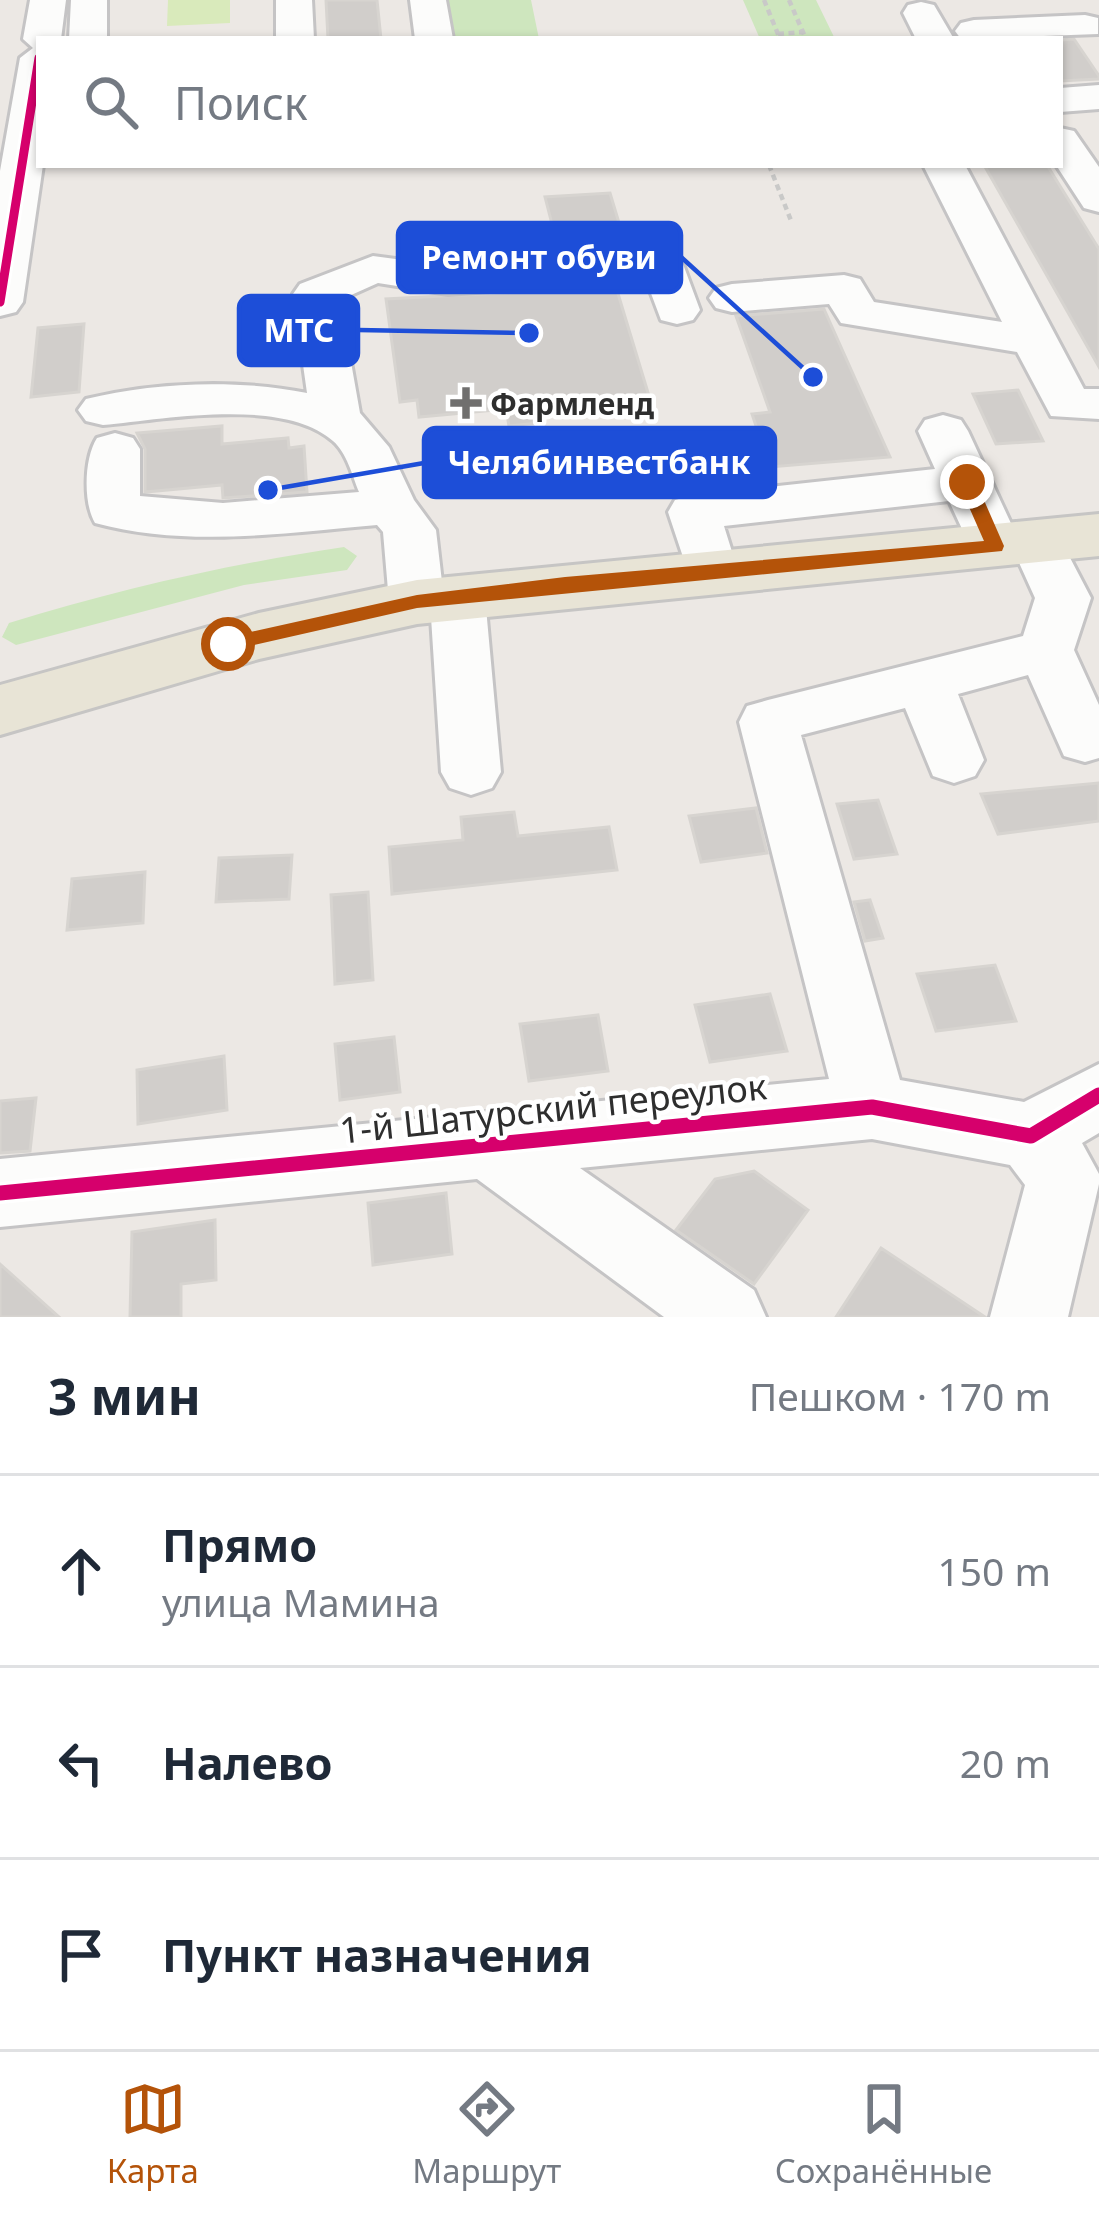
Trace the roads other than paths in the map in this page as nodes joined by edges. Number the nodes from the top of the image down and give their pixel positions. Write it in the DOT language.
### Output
graph roads {
  1 [pos="48,0"];
  2 [pos="89,0"];
  3 [pos="295,0"];
  4 [pos="428,0"];
  5 [pos="944,24"];
  6 [pos="1084,24"];
  7 [pos="42,36"];
  8 [pos="88,36"];
  9 [pos="295,36"];
  10 [pos="434,36"];
  11 [pos="36,72"];
  12 [pos="1099,98"];
  13 [pos="1063,100"];
  14 [pos="22,127"];
  15 [pos="1063,145"];
  16 [pos="946,168"];
  17 [pos="1099,199"];
  18 [pos="733,298"];
  19 [pos="0,302"];
  20 [pos="676,310"];
  21 [pos="1034,341"];
  22 [pos="1099,404"];
  23 [pos="336,418"];
  24 [pos="944,431"];
  25 [pos="745,471"];
  26 [pos="684,476"];
  27 [pos="967,482"];
  28 [pos="391,506"];
  29 [pos="1099,535"];
  30 [pos="1016,544"];
  31 [pos="711,571"];
  32 [pos="437,599"];
  33 [pos="1070,620"];
  34 [pos="924,681"];
  35 [pos="0,710"];
  36 [pos="1085,740"];
  37 [pos="953,760"];
  38 [pos="471,772"];
  39 [pos="1099,1095"];
  40 [pos="872,1107"];
  41 [pos="1031,1136"];
  42 [pos="487,1144"];
  43 [pos="0,1193"];
  44 [pos="727,1317"];
  45 [pos="1029,1317"];
  1 -- 7 [label="street"];
  2 -- 8 [label="street"];
  3 -- 9 [label="street"];
  4 -- 10 [label="street"];
  5 -- 6 [label="street"];
  11 -- 14 [label="street"];
  12 -- 13 [label="street"];
  14 -- 19 [label="street"];
  15 -- 17 [label="street"];
  16 -- 21 [label="street"];
  18 -- 21 [label="street"];
  20 -- 23 [label="street"];
  21 -- 22 [label="street"];
  23 -- 28 [label="street"];
  23 -- 28 [label="street"];
  24 -- 27 [label="street"];
  25 -- 26 [label="street"];
  27 -- 30 [label="street"];
  27 -- 31 [label="street"];
  28 -- 32 [label="street"];
  29 -- 30 [label="main road"];
  30 -- 31 [label="main road"];
  30 -- 33 [label="street"];
  31 -- 32 [label="main road"];
  32 -- 35 [label="main road"];
  32 -- 38 [label="street"];
  33 -- 34 [label="street"];
  33 -- 36 [label="street"];
  34 -- 37 [label="street"];
  34 -- 40 [label="street"];
  39 -- 41 [label="street"];
  40 -- 41 [label="street, 1-й Шатурский переулок"];
  40 -- 42 [label="street, 1-й Шатурский переулок"];
  41 -- 45 [label="street"];
  42 -- 43 [label="street, 1-й Шатурский переулок"];
  42 -- 44 [label="street"];
}
